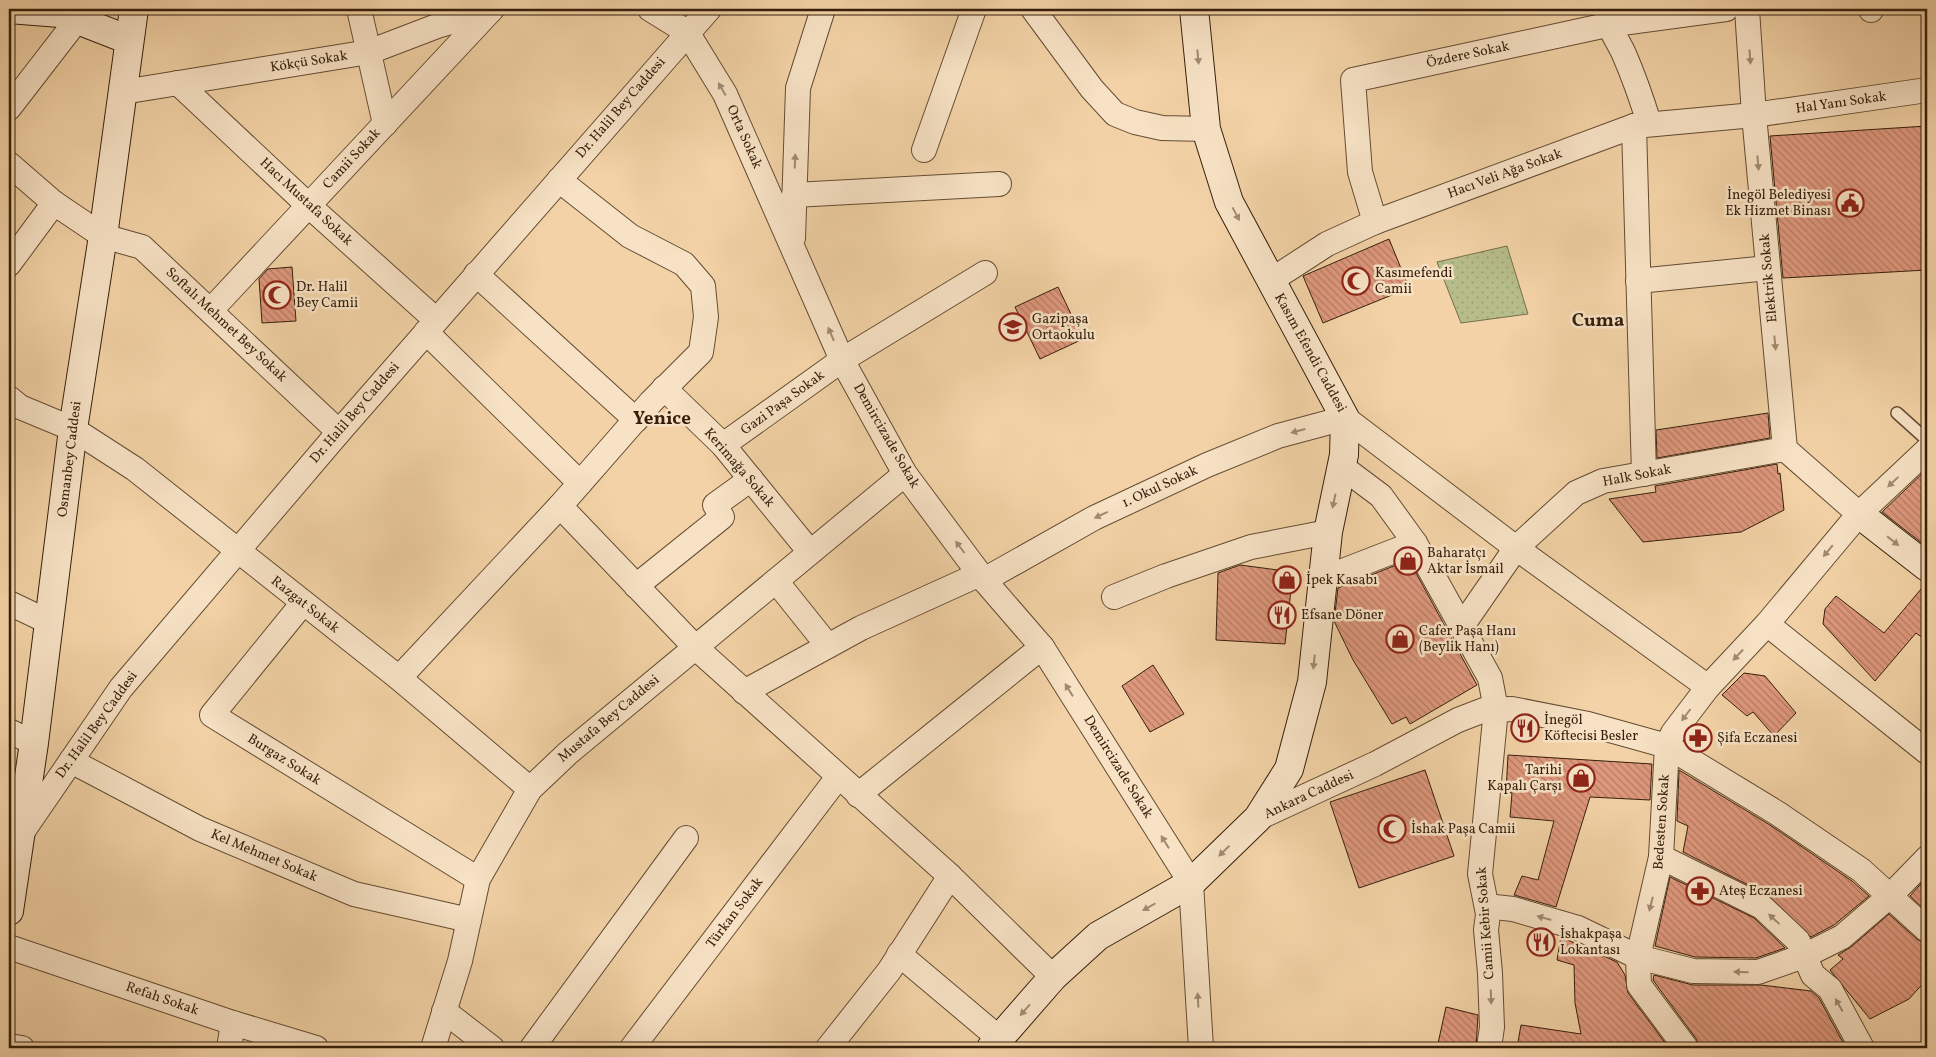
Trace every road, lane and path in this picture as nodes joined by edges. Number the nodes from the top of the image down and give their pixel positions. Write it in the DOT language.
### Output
graph roads {
  1 [pos="9,9"];
  2 [pos="134,9"];
  3 [pos="359,9"];
  4 [pos="650,9"];
  5 [pos="709,9"];
  6 [pos="823,9"];
  7 [pos="974,9"];
  8 [pos="1033,9"];
  9 [pos="1194,9"];
  10 [pos="1726,9"];
  11 [pos="1747,9"];
  12 [pos="491,10"];
  13 [pos="64,14"];
  14 [pos="1607,17"];
  15 [pos="687,32"];
  16 [pos="129,40"];
  17 [pos="369,52"];
  18 [pos="178,83"];
  19 [pos="1927,90"];
  20 [pos="122,92"];
  21 [pos="9,108"];
  22 [pos="1754,115"];
  23 [pos="385,124"];
  24 [pos="1642,125"];
  25 [pos="1206,129"];
  26 [pos="924,150"];
  27 [pos="9,164"];
  28 [pos="559,180"];
  29 [pos="999,184"];
  30 [pos="794,195"];
  31 [pos="54,203"];
  32 [pos="308,205"];
  33 [pos="1375,222"];
  34 [pos="103,236"];
  35 [pos="793,245"];
  36 [pos="9,264"];
  37 [pos="1768,268"];
  38 [pos="985,273"];
  39 [pos="476,274"];
  40 [pos="1270,281"];
  41 [pos="1638,281"];
  42 [pos="211,310"];
  43 [pos="431,326"];
  44 [pos="842,360"];
  45 [pos="664,388"];
  46 [pos="13,410"];
  47 [pos="1898,413"];
  48 [pos="1346,418"];
  49 [pos="636,420"];
  50 [pos="73,429"];
  51 [pos="339,432"];
  52 [pos="1927,440"];
  53 [pos="724,446"];
  54 [pos="1785,449"];
  55 [pos="1927,450"];
  56 [pos="1341,466"];
  57 [pos="906,474"];
  58 [pos="1644,474"];
  59 [pos="751,479"];
  60 [pos="580,483"];
  61 [pos="560,506"];
  62 [pos="1859,514"];
  63 [pos="1328,532"];
  64 [pos="1415,543"];
  65 [pos="1516,548"];
  66 [pos="236,551"];
  67 [pos="810,552"];
  68 [pos="1927,567"];
  69 [pos="982,577"];
  70 [pos="1322,579"];
  71 [pos="776,580"];
  72 [pos="636,586"];
  73 [pos="1114,597"];
  74 [pos="9,603"];
  75 [pos="303,603"];
  76 [pos="50,622"];
  77 [pos="1767,624"];
  78 [pos="1462,626"];
  79 [pos="828,646"];
  80 [pos="695,647"];
  81 [pos="1042,647"];
  82 [pos="399,678"];
  83 [pos="1708,687"];
  84 [pos="744,692"];
  85 [pos="1496,709"];
  86 [pos="9,731"];
  87 [pos="34,743"];
  88 [pos="1667,746"];
  89 [pos="1927,752"];
  90 [pos="70,761"];
  91 [pos="838,777"];
  92 [pos="530,789"];
  93 [pos="858,795"];
  94 [pos="1258,818"];
  95 [pos="21,834"];
  96 [pos="686,838"];
  97 [pos="1661,857"];
  98 [pos="1927,858"];
  99 [pos="950,876"];
  100 [pos="478,879"];
  101 [pos="1191,883"];
  102 [pos="1891,895"];
  103 [pos="9,911"];
  104 [pos="1488,914"];
  105 [pos="469,920"];
  106 [pos="1927,930"];
  107 [pos="9,947"];
  108 [pos="899,954"];
  109 [pos="1804,956"];
  110 [pos="1638,957"];
  111 [pos="1053,977"];
  112 [pos="444,1011"];
  113 [pos="233,1023"];
  114 [pos="995,1043"];
  115 [pos="9,1046"];
  116 [pos="22,1048"];
  117 [pos="229,1048"];
  118 [pos="316,1048"];
  119 [pos="433,1048"];
  120 [pos="492,1048"];
  121 [pos="532,1048"];
  122 [pos="632,1048"];
  123 [pos="828,1048"];
  124 [pos="1201,1048"];
  125 [pos="1489,1048"];
  126 [pos="1686,1048"];
  127 [pos="1862,1048"];
  1 -- 13 [label="street"];
  2 -- 16 [label="street, Osmanbey Caddesi"];
  3 -- 17 [label="street"];
  4 -- 15 [label="street"];
  5 -- 15 [label="street, Dr. Halil Bey Caddesi"];
  30 -- 6 [label="street, Demircizade Sokak, one-way"];
  7 -- 26 [label="street"];
  8 -- 25 [label="street"];
  9 -- 25 [label="street, Kasım Efendi Caddesi, one-way"];
  10 -- 14 [label="street, Özdere Sokak"];
  11 -- 22 [label="street, Elektrik Sokak, one-way"];
  12 -- 17 [label="street, Kökçü Sokak"];
  12 -- 23 [label="street, Camii Sokak"];
  13 -- 16 [label="street"];
  13 -- 21 [label="street"];
  14 -- 24 [label="street"];
  14 -- 33 [label="street, Özdere Sokak"];
  15 -- 28 [label="street, Dr. Halil Bey Caddesi"];
  35 -- 15 [label="street, Orta Sokak, one-way"];
  16 -- 20 [label="street, Osmanbey Caddesi"];
  17 -- 18 [label="street, Kökçü Sokak"];
  17 -- 23 [label="street"];
  18 -- 20 [label="street, Kökçü Sokak"];
  18 -- 32 [label="street, Hacı Mustafa Sokak"];
  19 -- 22 [label="street, Hal Yanı Sokak"];
  20 -- 34 [label="street, Osmanbey Caddesi"];
  22 -- 24 [label="street, Hacı Veli Ağa Sokak"];
  22 -- 37 [label="street, Elektrik Sokak, one-way"];
  23 -- 32 [label="street, Camii Sokak"];
  24 -- 33 [label="street, Hacı Veli Ağa Sokak"];
  24 -- 41 [label="street"];
  25 -- 40 [label="street, Kasım Efendi Caddesi, one-way"];
  27 -- 31 [label="street, Softalı Mehmet Bey Sokak"];
  28 -- 39 [label="street, Dr. Halil Bey Caddesi"];
  28 -- 45 [label="street"];
  29 -- 30 [label="street"];
  30 -- 35 [label="street, Demircizade Sokak"];
  31 -- 34 [label="street, Softalı Mehmet Bey Sokak"];
  31 -- 36 [label="street"];
  32 -- 42 [label="street, Camii Sokak"];
  32 -- 43 [label="street, Hacı Mustafa Sokak"];
  33 -- 40 [label="street, Hacı Veli Ağa Sokak"];
  34 -- 42 [label="street, Softalı Mehmet Bey Sokak"];
  34 -- 50 [label="street, Osmanbey Caddesi"];
  44 -- 35 [label="street, Demircizade Sokak, one-way"];
  37 -- 41 [label="street"];
  37 -- 54 [label="street, Elektrik Sokak, one-way"];
  38 -- 44 [label="street, Gazi Paşa Sokak"];
  39 -- 43 [label="street, Dr. Halil Bey Caddesi"];
  39 -- 49 [label="street"];
  40 -- 48 [label="street, Kasım Efendi Caddesi"];
  41 -- 58 [label="street"];
  42 -- 51 [label="street, Softalı Mehmet Bey Sokak"];
  43 -- 51 [label="street, Dr. Halil Bey Caddesi"];
  43 -- 60 [label="street, Hacı Mustafa Sokak"];
  44 -- 53 [label="street, Gazi Paşa Sokak"];
  44 -- 57 [label="street, Demircizade Sokak"];
  45 -- 49 [label="street"];
  45 -- 53 [label="street, Kerimağa Sokak"];
  46 -- 50 [label="street, Razgat Sokak"];
  47 -- 52 [label="lane"];
  48 -- 56 [label="street, Kasım Efendi Caddesi"];
  48 -- 65 [label="street"];
  48 -- 69 [label="street, 1. Okul Sokak, one-way"];
  49 -- 60 [label="street"];
  50 -- 66 [label="street, Razgat Sokak"];
  50 -- 76 [label="street, Osmanbey Caddesi"];
  51 -- 66 [label="street, Dr. Halil Bey Caddesi"];
  53 -- 59 [label="street, Kerimağa Sokak"];
  54 -- 58 [label="street, Halk Sokak"];
  54 -- 62 [label="street"];
  55 -- 62 [label="street, one-way"];
  56 -- 63 [label="street, Kasım Efendi Caddesi, one-way"];
  56 -- 64 [label="street, Camii Kebir Sokak"];
  57 -- 67 [label="street, Mustafa Bey Caddesi"];
  69 -- 57 [label="street, Demircizade Sokak, one-way"];
  58 -- 65 [label="street, Halk Sokak"];
  59 -- 67 [label="street, Kerimağa Sokak"];
  59 -- 72 [label="street"];
  60 -- 61 [label="street"];
  61 -- 72 [label="street"];
  61 -- 82 [label="street"];
  62 -- 68 [label="street, one-way"];
  62 -- 77 [label="street, one-way"];
  63 -- 70 [label="street, Kasım Efendi Caddesi"];
  63 -- 73 [label="street"];
  64 -- 70 [label="street"];
  64 -- 78 [label="street, Camii Kebir Sokak"];
  65 -- 78 [label="street, Halk Sokak"];
  65 -- 83 [label="street"];
  66 -- 75 [label="street, Razgat Sokak"];
  66 -- 90 [label="street, Dr. Halil Bey Caddesi"];
  67 -- 71 [label="street, Mustafa Bey Caddesi"];
  69 -- 79 [label="street, 1. Okul Sokak"];
  69 -- 81 [label="street, Demircizade Sokak"];
  70 -- 94 [label="street, Kasım Efendi Caddesi, one-way"];
  71 -- 79 [label="street"];
  71 -- 80 [label="street, Mustafa Bey Caddesi"];
  72 -- 80 [label="street"];
  74 -- 76 [label="street"];
  75 -- 82 [label="street, Razgat Sokak"];
  75 -- 100 [label="street, Burgaz Sokak"];
  76 -- 87 [label="street, Osmanbey Caddesi"];
  77 -- 83 [label="street, one-way"];
  77 -- 89 [label="street"];
  78 -- 85 [label="street, Camii Kebir Sokak"];
  79 -- 84 [label="street, 1. Okul Sokak"];
  80 -- 84 [label="street"];
  80 -- 92 [label="street, Mustafa Bey Caddesi"];
  81 -- 93 [label="street"];
  101 -- 81 [label="street, Demircizade Sokak, one-way"];
  82 -- 92 [label="street, Razgat Sokak"];
  83 -- 88 [label="street, one-way"];
  84 -- 91 [label="street"];
  85 -- 88 [label="street, Ankara Caddesi"];
  85 -- 94 [label="street, Ankara Caddesi"];
  85 -- 104 [label="street, Camii Kebir Sokak"];
  86 -- 87 [label="street"];
  87 -- 95 [label="street, Osmanbey Caddesi"];
  88 -- 97 [label="street, Bedesten Sokak"];
  88 -- 102 [label="street, Ankara Caddesi"];
  90 -- 95 [label="street, Dr. Halil Bey Caddesi"];
  90 -- 105 [label="street, Kel Mehmet Sokak"];
  91 -- 93 [label="street"];
  91 -- 122 [label="street, Türkan Sokak"];
  92 -- 100 [label="street, Mustafa Bey Caddesi"];
  93 -- 99 [label="street"];
  94 -- 101 [label="street, Ankara Caddesi, one-way"];
  95 -- 103 [label="street, Osmanbey Caddesi"];
  96 -- 121 [label="street"];
  109 -- 97 [label="street, one-way"];
  97 -- 110 [label="street, Bedesten Sokak, one-way"];
  98 -- 102 [label="street"];
  99 -- 108 [label="street"];
  99 -- 111 [label="street"];
  100 -- 105 [label="street, Mustafa Bey Caddesi"];
  101 -- 111 [label="street, Ankara Caddesi, one-way"];
  124 -- 101 [label="street, one-way"];
  102 -- 106 [label="street, Ankara Caddesi"];
  102 -- 109 [label="street"];
  110 -- 104 [label="street, one-way"];
  104 -- 125 [label="street, Camii Kebir Sokak, one-way"];
  105 -- 112 [label="street, Mustafa Bey Caddesi"];
  107 -- 113 [label="street, Refah Sokak"];
  108 -- 114 [label="street"];
  108 -- 123 [label="street"];
  109 -- 110 [label="street, one-way"];
  127 -- 109 [label="street, one-way"];
  110 -- 126 [label="street, Bedesten Sokak"];
  111 -- 114 [label="street, Ankara Caddesi, one-way"];
  112 -- 119 [label="street, Mustafa Bey Caddesi"];
  112 -- 120 [label="street"];
  113 -- 117 [label="street"];
  113 -- 118 [label="street, Refah Sokak"];
  115 -- 116 [label="street"];
}
